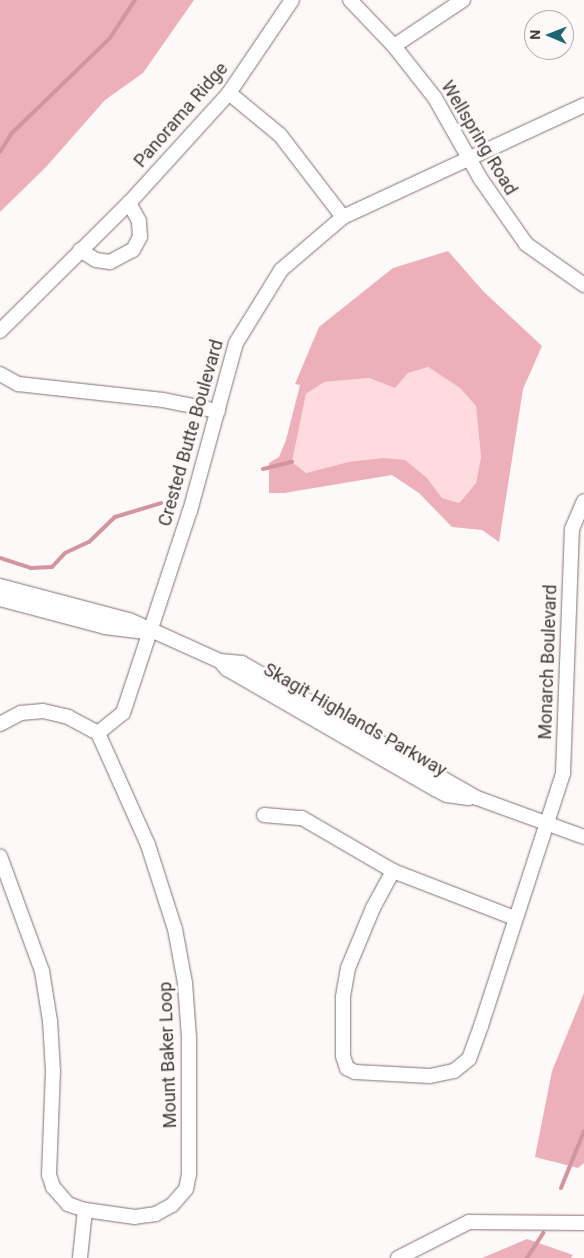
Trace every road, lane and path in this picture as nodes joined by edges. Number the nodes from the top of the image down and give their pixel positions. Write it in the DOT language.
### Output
graph roads {
  1 [pos="292,0"];
  2 [pos="350,0"];
  3 [pos="463,0"];
  4 [pos="394,46"];
  5 [pos="229,92"];
  6 [pos="584,105"];
  7 [pos="470,159"];
  8 [pos="129,203"];
  9 [pos="343,217"];
  10 [pos="80,250"];
  11 [pos="584,285"];
  12 [pos="0,331"];
  13 [pos="0,374"];
  14 [pos="218,411"];
  15 [pos="584,501"];
  16 [pos="0,586"];
  17 [pos="0,598"];
  18 [pos="150,632"];
  19 [pos="0,724"];
  20 [pos="98,734"];
  21 [pos="264,815"];
  22 [pos="546,826"];
  23 [pos="584,837"];
  24 [pos="0,856"];
  25 [pos="393,870"];
  26 [pos="515,918"];
  27 [pos="85,1210"];
  28 [pos="584,1223"];
  29 [pos="80,1258"];
  30 [pos="398,1258"];
  1 -- 5 [label="street, Panorama Ridge"];
  2 -- 4 [label="street, Wellspring Road"];
  3 -- 4 [label="street"];
  4 -- 7 [label="street, Wellspring Road"];
  5 -- 8 [label="street, Panorama Ridge"];
  5 -- 9 [label="street"];
  6 -- 7 [label="street, Crested Butte Boulevard"];
  7 -- 9 [label="street, Crested Butte Boulevard"];
  7 -- 11 [label="street, Wellspring Road"];
  8 -- 10 [label="street, Panorama Ridge"];
  8 -- 10 [label="street"];
  9 -- 14 [label="street, Crested Butte Boulevard"];
  10 -- 12 [label="street, Panorama Ridge"];
  13 -- 14 [label="street"];
  14 -- 18 [label="street, Crested Butte Boulevard"];
  15 -- 22 [label="street, Monarch Boulevard"];
  16 -- 18 [label="street, Skagit Highlands Parkway"];
  17 -- 18 [label="street, Skagit Highlands Parkway"];
  18 -- 20 [label="street"];
  18 -- 22 [label="street, Skagit Highlands Parkway"];
  19 -- 20 [label="street"];
  20 -- 27 [label="street, Mount Baker Loop"];
  21 -- 25 [label="street"];
  22 -- 23 [label="street, Skagit Highlands Parkway"];
  22 -- 26 [label="street, Monarch Boulevard"];
  24 -- 27 [label="street, Mount Baker Loop"];
  25 -- 26 [label="street"];
  25 -- 26 [label="street, Monarch Boulevard"];
  27 -- 29 [label="street"];
  28 -- 30 [label="street"];
}
